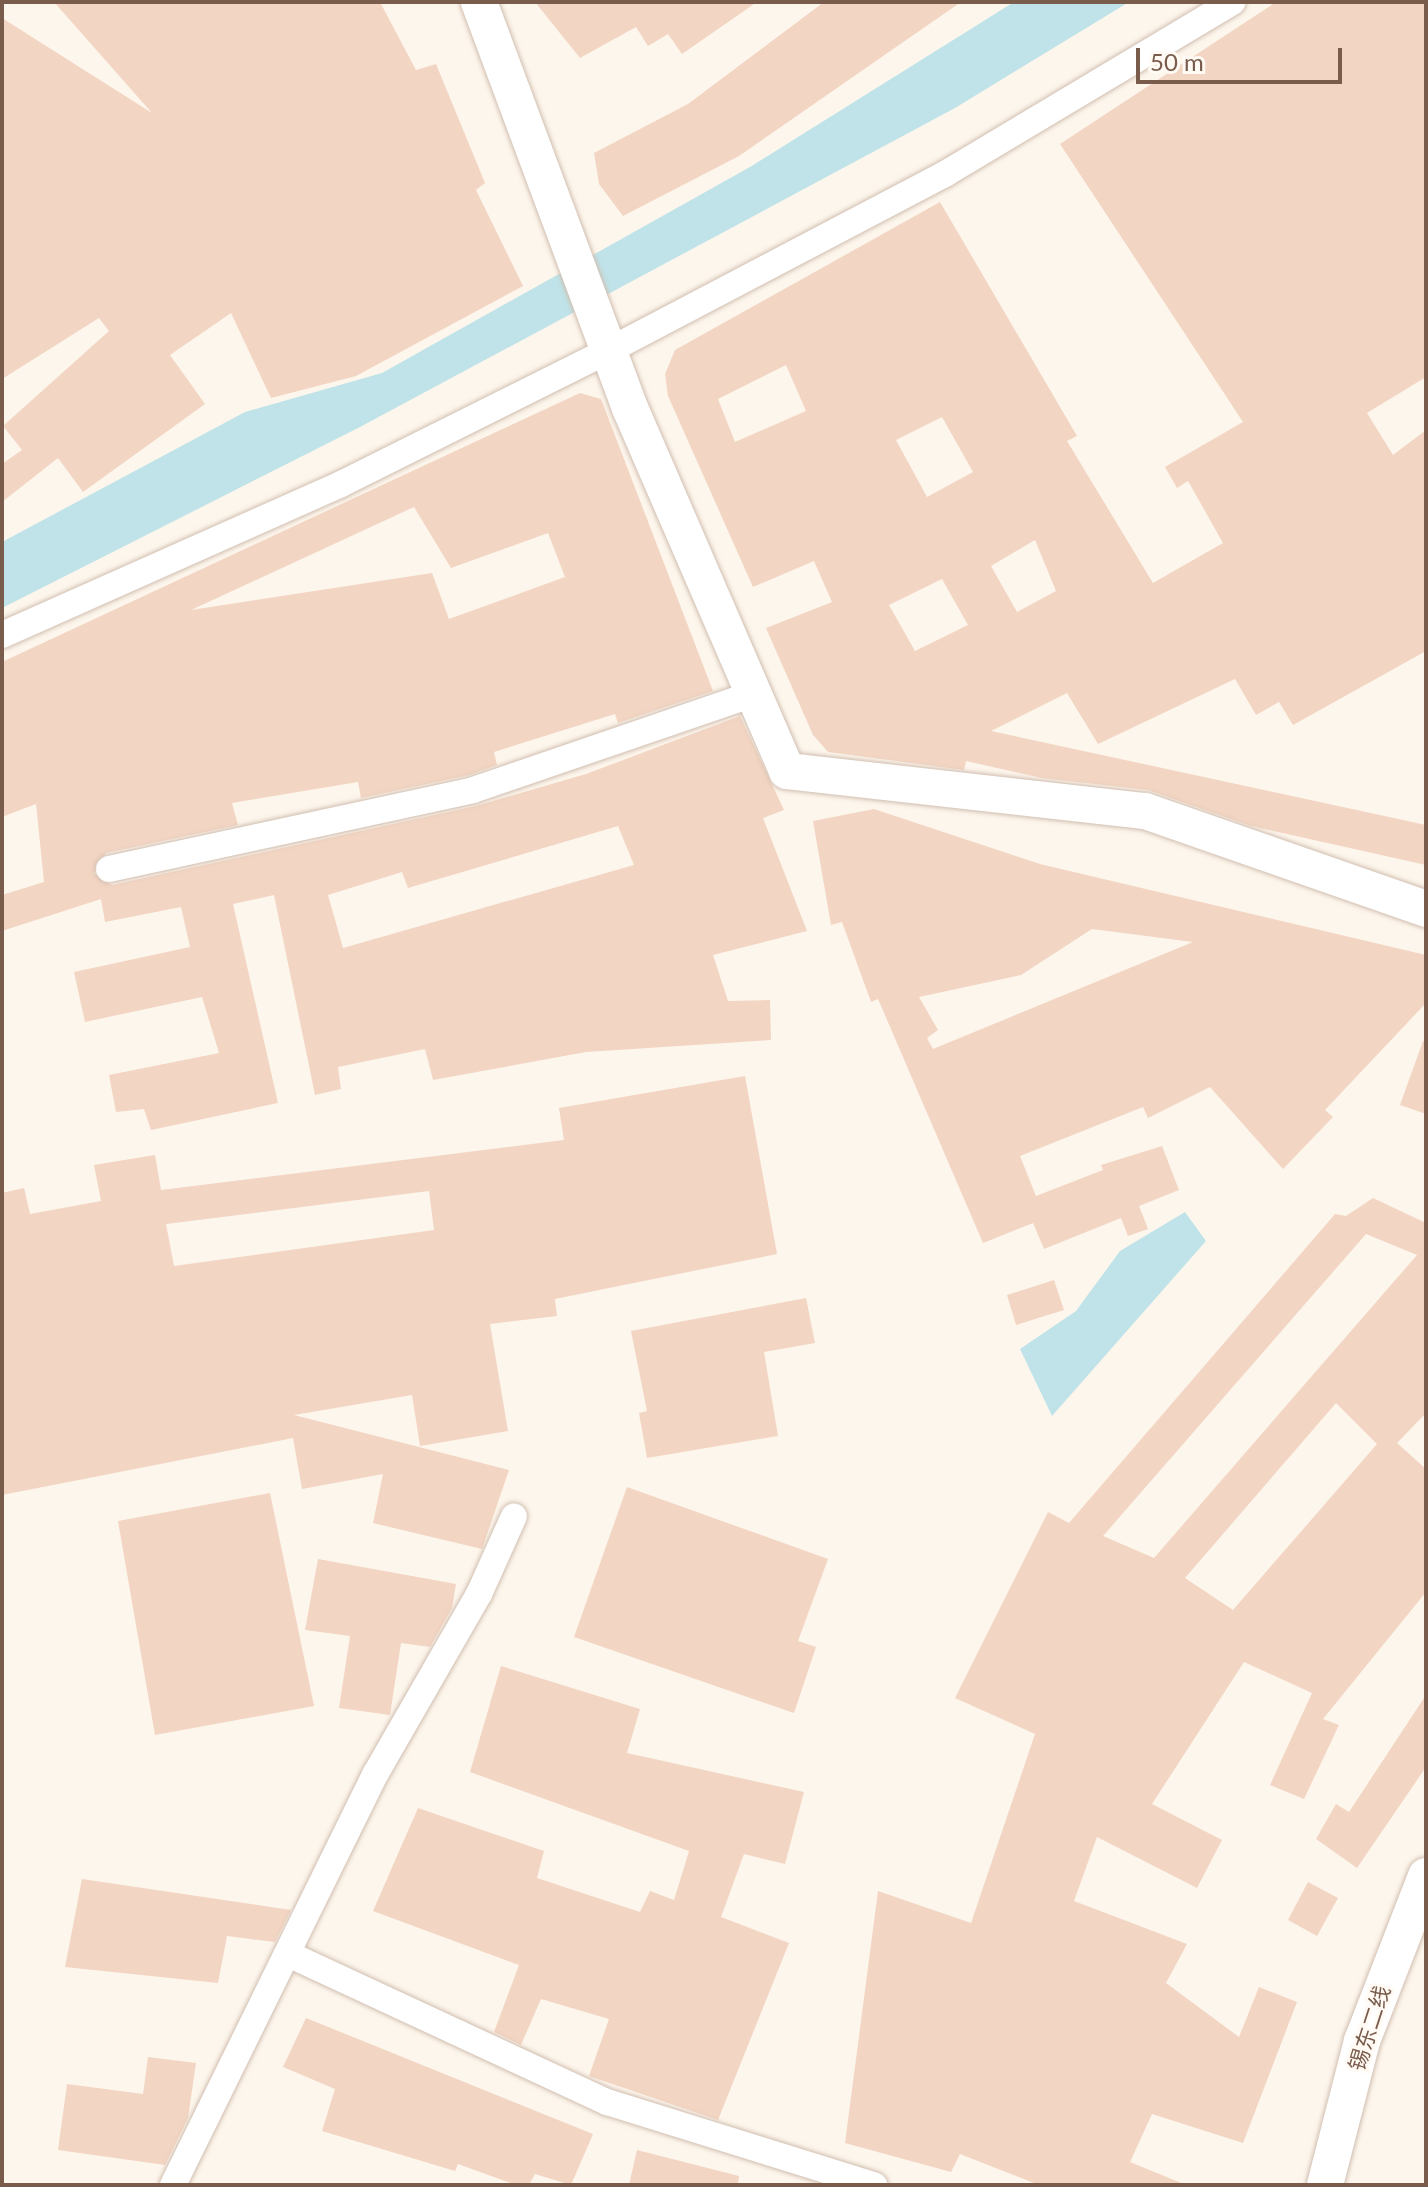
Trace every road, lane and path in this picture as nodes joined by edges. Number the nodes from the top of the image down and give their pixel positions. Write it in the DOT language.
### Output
graph roads {
  1 [pos="479,2"];
  2 [pos="1232,2"];
  3 [pos="608,351"];
  4 [pos="2,635"];
  5 [pos="753,694"];
  6 [pos="109,869"];
  7 [pos="1426,909"];
  8 [pos="514,1516"];
  9 [pos="1426,1876"];
  10 [pos="288,1954"];
  11 [pos="173,2185"];
  12 [pos="874,2185"];
  13 [pos="1325,2185"];
  1 -- 3 [label="street"];
  2 -- 3 [label="street"];
  3 -- 4 [label="street"];
  3 -- 5 [label="street"];
  5 -- 6 [label="street"];
  5 -- 7 [label="street"];
  8 -- 10 [label="street"];
  9 -- 13 [label="street, 锡东二线"];
  10 -- 11 [label="street"];
  10 -- 12 [label="street"];
}
